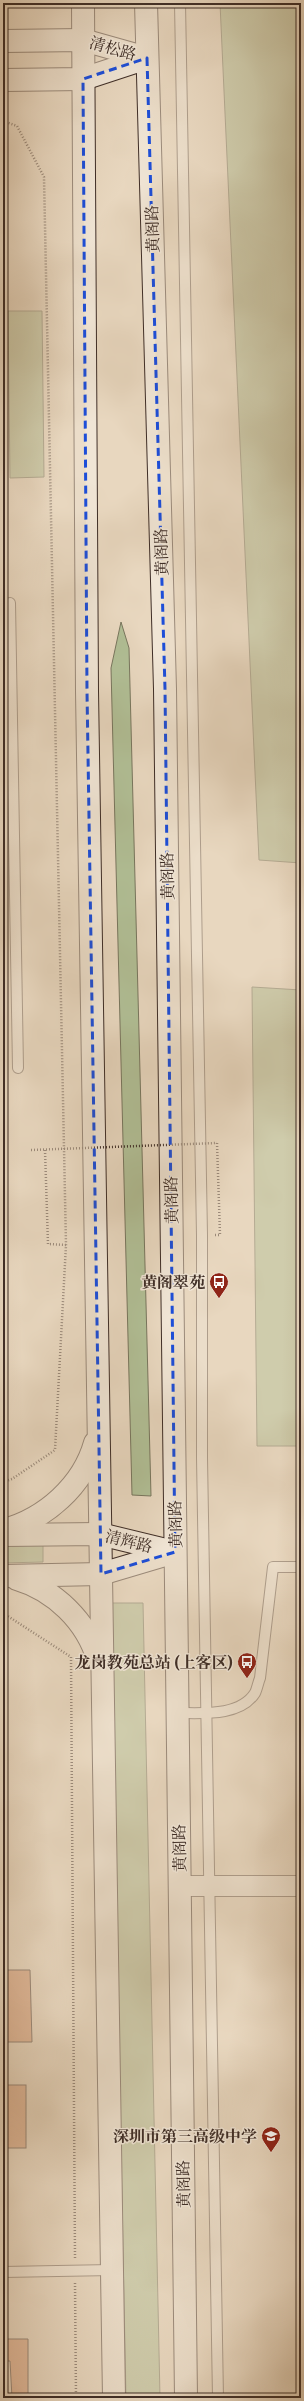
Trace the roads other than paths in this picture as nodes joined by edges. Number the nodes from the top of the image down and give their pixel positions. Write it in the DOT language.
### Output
graph roads {
  1 [pos="82,3"];
  2 [pos="146,3"];
  3 [pos="180,3"];
  4 [pos="83,40"];
  5 [pos="3,41"];
  6 [pos="147,58"];
  7 [pos="83,79"];
  8 [pos="3,80"];
  9 [pos="10,603"];
  10 [pos="18,1068"];
  11 [pos="98,1433"];
  12 [pos="3,1531"];
  13 [pos="100,1534"];
  14 [pos="3,1535"];
  15 [pos="175,1552"];
  16 [pos="301,1567"];
  17 [pos="101,1574"];
  18 [pos="4,1576"];
  19 [pos="102,1678"];
  20 [pos="177,1713"];
  21 [pos="206,1713"];
  22 [pos="180,1886"];
  23 [pos="209,1886"];
  24 [pos="301,1886"];
  25 [pos="112,2270"];
  26 [pos="3,2272"];
  27 [pos="114,2398"];
  28 [pos="186,2398"];
  29 [pos="218,2398"];
  1 -- 4 [label="main road"];
  2 -- 6 [label="main road, 黄阁路"];
  3 -- 21 [label="lane"];
  4 -- 5 [label="main road, 清松路"];
  4 -- 6 [label="main road, 清松路"];
  4 -- 7 [label="main road"];
  6 -- 7 [label="main road, 清松路"];
  6 -- 15 [label="main road, 黄阁路"];
  7 -- 8 [label="main road, 清松路"];
  7 -- 11 [label="main road"];
  9 -- 10 [label="lane"];
  11 -- 12 [label="main road"];
  11 -- 13 [label="main road"];
  13 -- 14 [label="main road, 清辉路"];
  13 -- 15 [label="main road, 清辉路"];
  13 -- 17 [label="main road"];
  15 -- 17 [label="main road, 清辉路"];
  15 -- 20 [label="main road, 黄阁路"];
  16 -- 21 [label="lane"];
  17 -- 18 [label="main road, 清辉路"];
  17 -- 19 [label="main road"];
  18 -- 19 [label="main road"];
  19 -- 25 [label="main road"];
  20 -- 21 [label="lane"];
  20 -- 22 [label="main road, 黄阁路"];
  21 -- 23 [label="lane"];
  22 -- 23 [label="street"];
  22 -- 28 [label="main road, 黄阁路"];
  23 -- 24 [label="street"];
  23 -- 29 [label="lane"];
  25 -- 26 [label="lane"];
  25 -- 27 [label="main road"];
}
